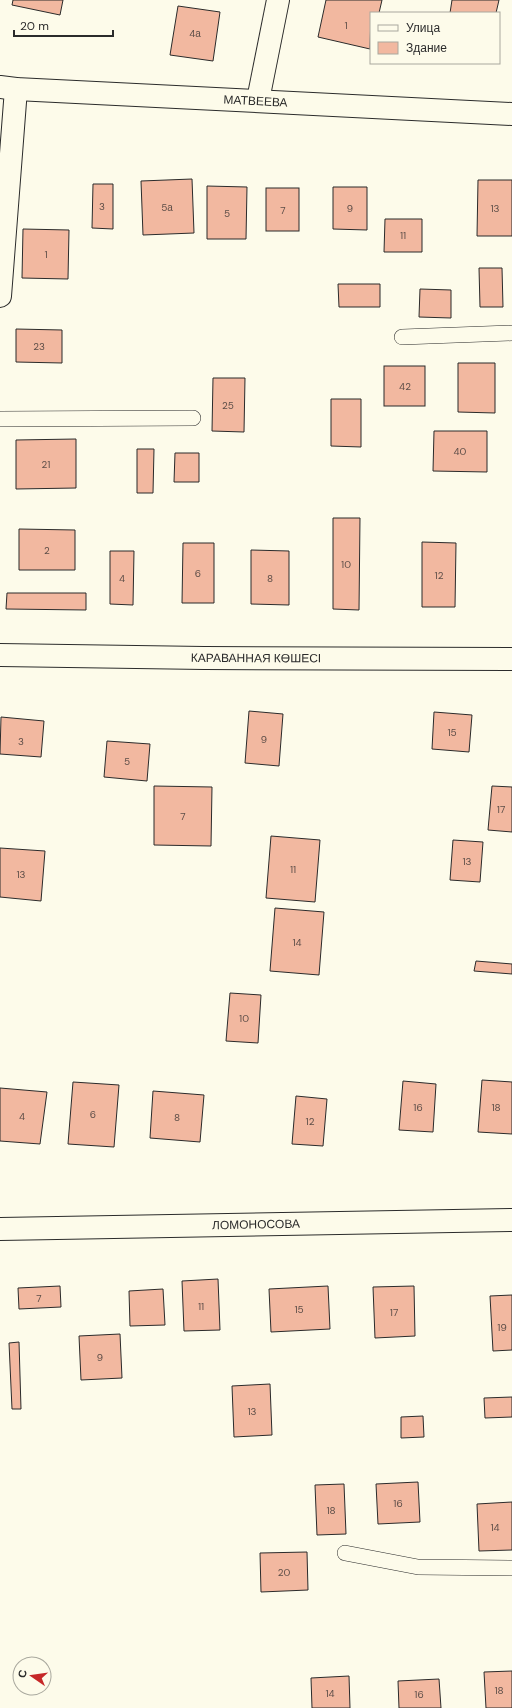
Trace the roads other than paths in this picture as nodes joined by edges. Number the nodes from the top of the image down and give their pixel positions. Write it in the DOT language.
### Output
graph roads {
  1 [pos="278,0"];
  2 [pos="8,88"];
  3 [pos="258,100"];
  4 [pos="512,114"];
  5 [pos="0,296"];
  6 [pos="512,334"];
  7 [pos="402,337"];
  8 [pos="193,418"];
  9 [pos="0,419"];
  10 [pos="0,655"];
  11 [pos="512,659"];
  12 [pos="512,1220"];
  13 [pos="0,1229"];
  14 [pos="345,1553"];
  15 [pos="512,1568"];
  1 -- 3 [label="street"];
  2 -- 3 [label="street, МАТВЕЕВА"];
  2 -- 5 [label="street"];
  3 -- 4 [label="street, МАТВЕЕВА"];
  6 -- 7 [label="lane"];
  8 -- 9 [label="lane"];
  10 -- 11 [label="street, КАРАВАННАЯ КӨШЕСІ"];
  12 -- 13 [label="street, ЛОМОНОСОВА"];
  14 -- 15 [label="lane"];
}
